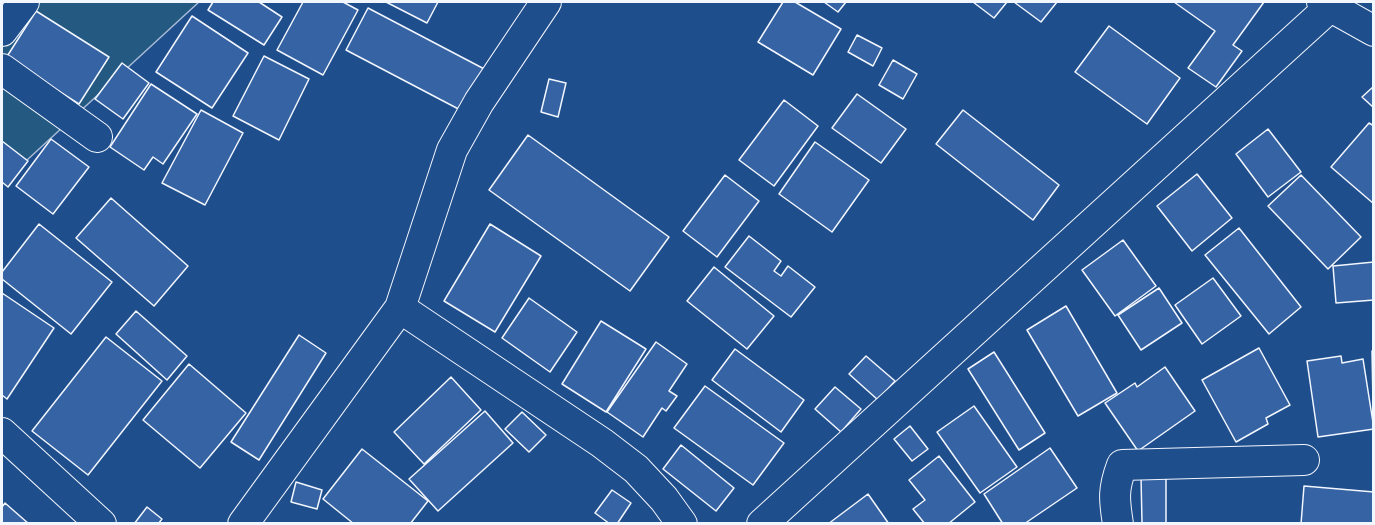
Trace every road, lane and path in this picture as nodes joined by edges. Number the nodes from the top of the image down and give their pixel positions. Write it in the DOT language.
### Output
graph roads {
  1 [pos="24,2"];
  2 [pos="546,2"];
  3 [pos="1326,4"];
  4 [pos="2,30"];
  5 [pos="1374,31"];
  6 [pos="2,69"];
  7 [pos="97,137"];
  8 [pos="400,308"];
  9 [pos="2,433"];
  10 [pos="1304,460"];
  11 [pos="101,524"];
  12 [pos="243,524"];
  13 [pos="682,524"];
  14 [pos="762,524"];
  15 [pos="1118,524"];
  1 -- 4 [label="street"];
  2 -- 8 [label="street"];
  3 -- 5 [label="street"];
  3 -- 14 [label="street"];
  6 -- 7 [label="street"];
  8 -- 12 [label="street"];
  8 -- 13 [label="street"];
  9 -- 11 [label="street"];
  10 -- 15 [label="street"];
}
